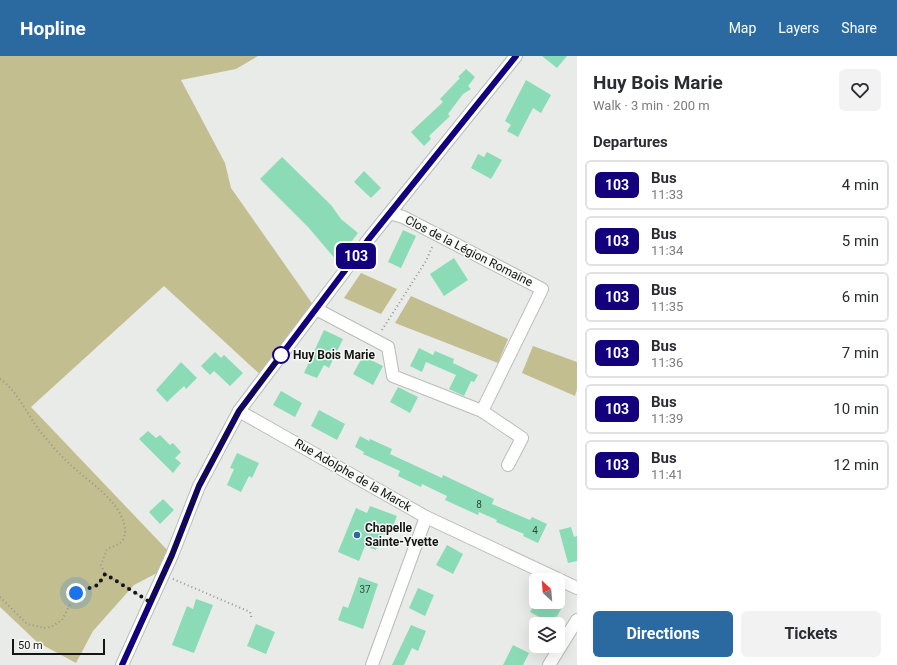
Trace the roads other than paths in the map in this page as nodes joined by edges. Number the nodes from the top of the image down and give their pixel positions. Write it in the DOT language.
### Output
graph roads {
  1 [pos="516,56"];
  2 [pos="390,212"];
  3 [pos="316,309"];
  4 [pos="239,411"];
  5 [pos="482,411"];
  6 [pos="508,465"];
  7 [pos="426,517"];
  8 [pos="577,588"];
  9 [pos="577,620"];
  10 [pos="122,665"];
  11 [pos="372,665"];
  12 [pos="549,665"];
  1 -- 2 [label="street"];
  2 -- 3 [label="street"];
  2 -- 5 [label="street, Clos de la Légion Romaine"];
  3 -- 4 [label="street"];
  3 -- 5 [label="street"];
  4 -- 7 [label="street, Rue Adolphe de la Marck"];
  4 -- 10 [label="street"];
  5 -- 6 [label="street"];
  7 -- 8 [label="street, Rue Adolphe de la Marck"];
  7 -- 11 [label="street"];
  9 -- 12 [label="street"];
}
